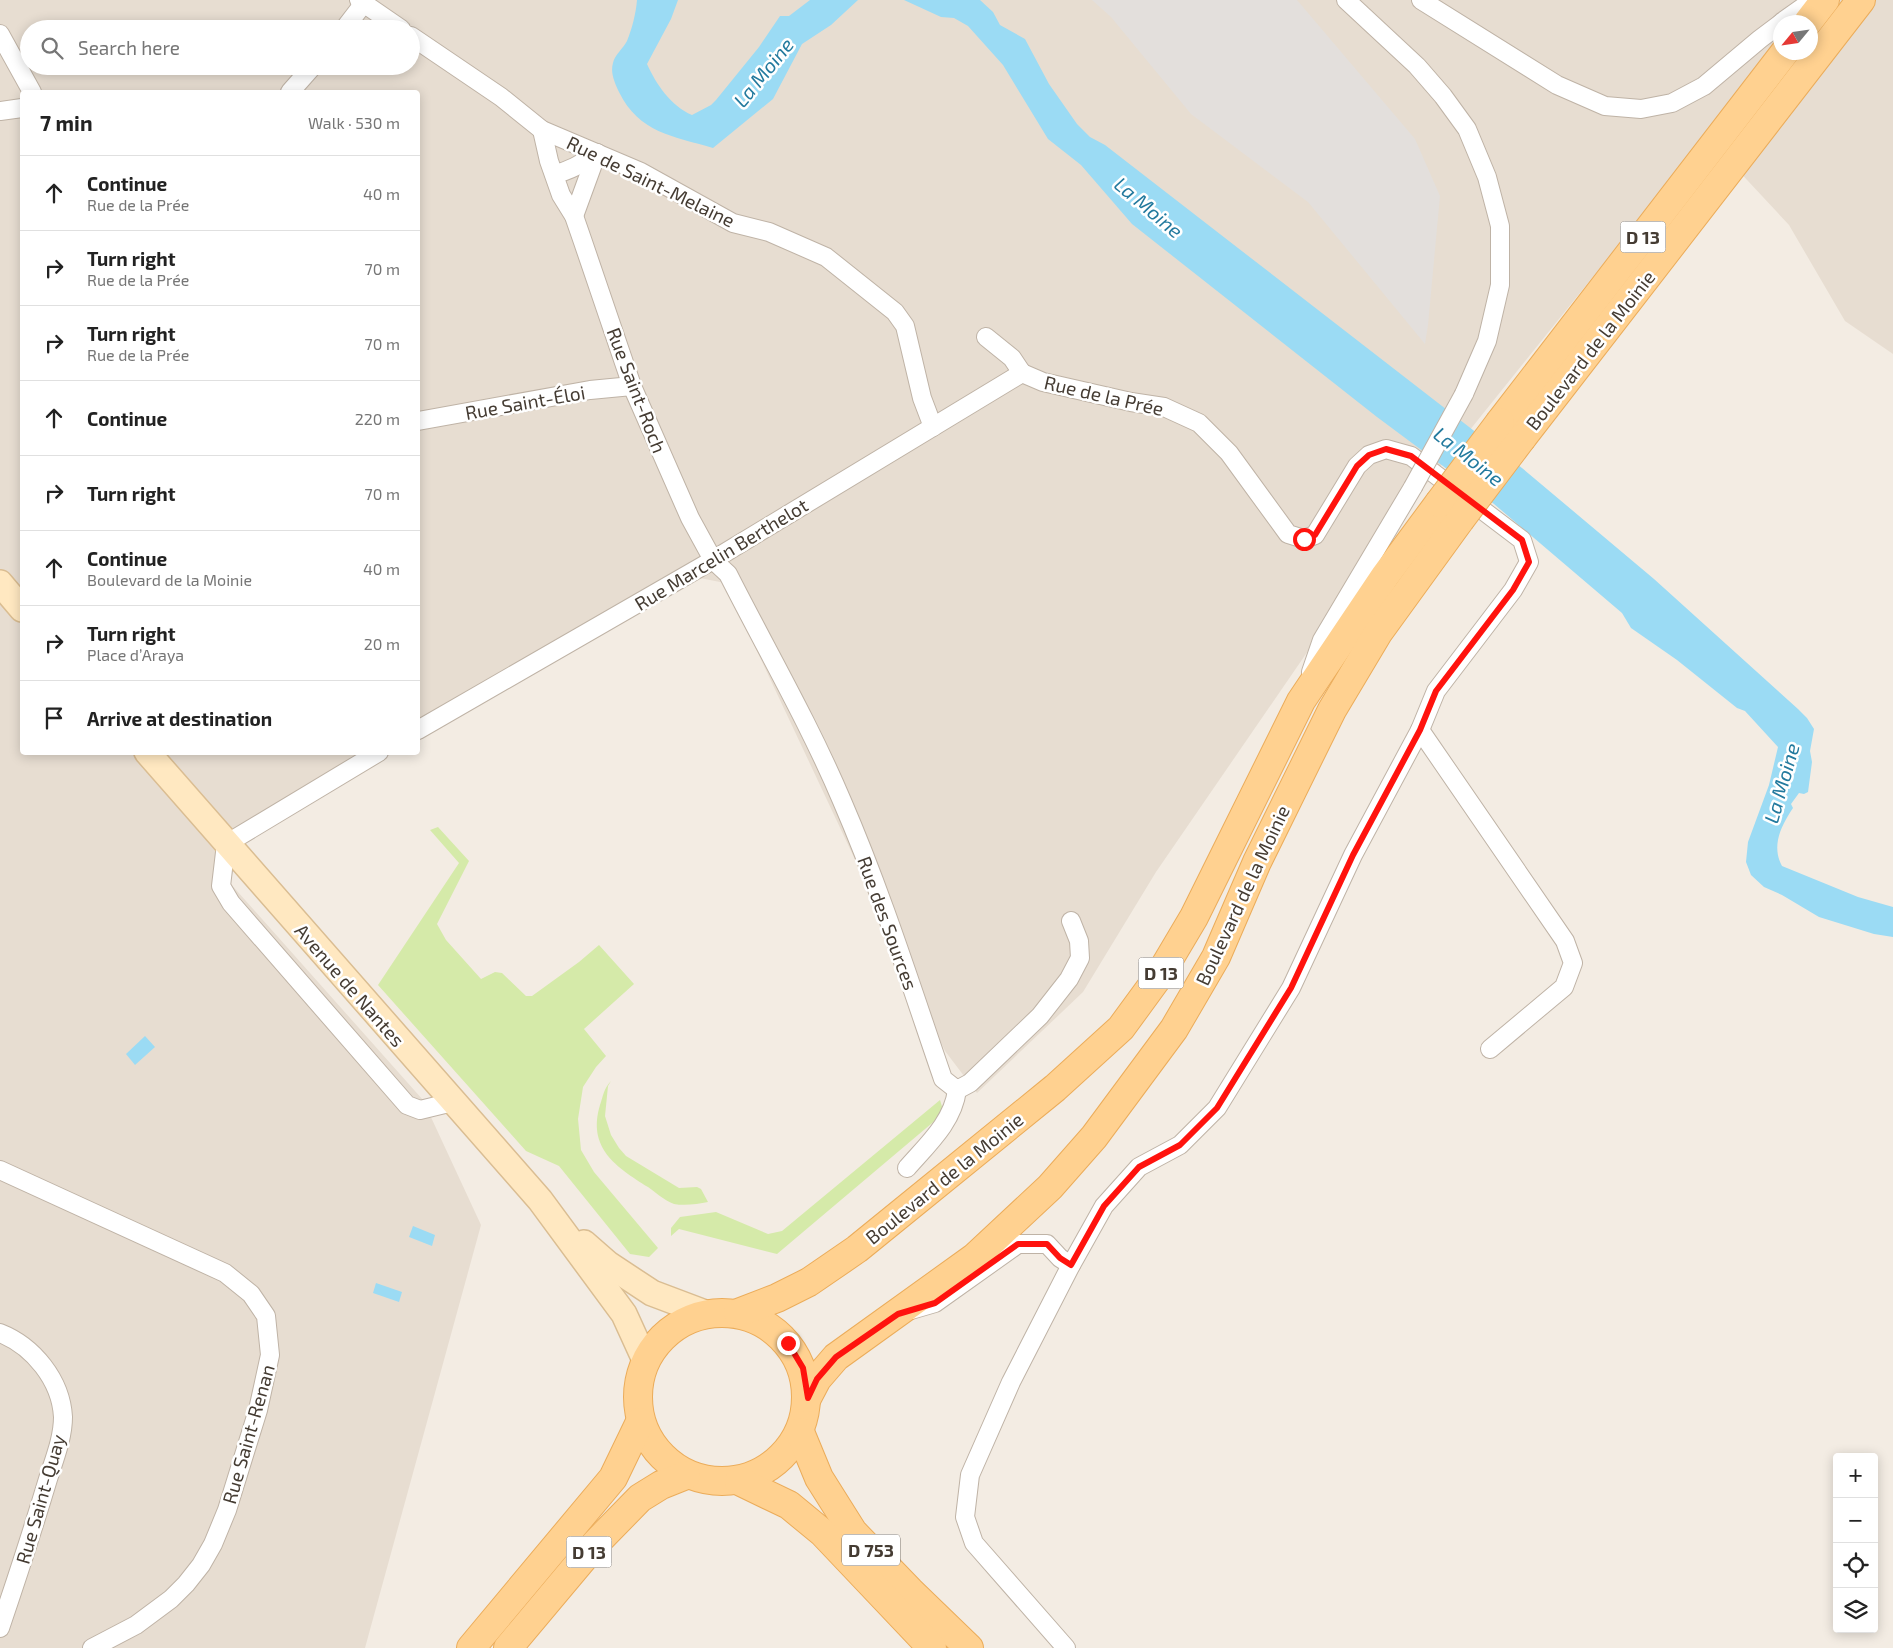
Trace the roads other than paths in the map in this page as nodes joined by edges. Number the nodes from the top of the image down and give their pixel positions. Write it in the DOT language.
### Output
graph roads {
  1 [pos="1346,0"];
  2 [pos="1420,0"];
  3 [pos="1813,0"];
  4 [pos="1825,0"];
  5 [pos="1860,0"];
  6 [pos="362,2"];
  7 [pos="1792,15"];
  8 [pos="1813,15"];
  9 [pos="350,20"];
  10 [pos="388,20"];
  11 [pos="1773,29"];
  12 [pos="0,34"];
  13 [pos="420,42"];
  14 [pos="5,58"];
  15 [pos="1779,60"];
  16 [pos="305,75"];
  17 [pos="30,90"];
  18 [pos="292,90"];
  19 [pos="20,108"];
  20 [pos="0,111"];
  21 [pos="542,130"];
  22 [pos="597,153"];
  23 [pos="554,174"];
  24 [pos="574,216"];
  25 [pos="986,337"];
  26 [pos="1022,373"];
  27 [pos="632,386"];
  28 [pos="420,422"];
  29 [pos="933,427"];
  30 [pos="713,560"];
  31 [pos="0,582"];
  32 [pos="20,607"];
  33 [pos="1301,701"];
  34 [pos="420,729"];
  35 [pos="1420,730"];
  36 [pos="150,755"];
  37 [pos="374,755"];
  38 [pos="226,844"];
  39 [pos="1071,921"];
  40 [pos="1490,1049"];
  41 [pos="957,1090"];
  42 [pos="452,1102"];
  43 [pos="907,1168"];
  44 [pos="0,1170"];
  45 [pos="554,1217"];
  46 [pos="1071,1265"];
  47 [pos="705,1313"];
  48 [pos="738,1313"];
  49 [pos="898,1314"];
  50 [pos="0,1333"];
  51 [pos="645,1360"];
  52 [pos="808,1398"];
  53 [pos="640,1422"];
  54 [pos="800,1432"];
  55 [pos="686,1474"];
  56 [pos="739,1481"];
  57 [pos="0,1628"];
  58 [pos="92,1648"];
  59 [pos="471,1648"];
  60 [pos="508,1648"];
  61 [pos="932,1648"];
  62 [pos="969,1648"];
  63 [pos="1066,1648"];
  1 -- 33 [label="street, bridge"];
  2 -- 11 [label="street"];
  3 -- 7 [label="street"];
  4 -- 8 [label="main road"];
  5 -- 49 [label="main road, Boulevard de la Moinie / D 13, bridge"];
  6 -- 9 [label="street"];
  6 -- 10 [label="street"];
  12 -- 14 [label="street"];
  13 -- 21 [label="street, Rue de Saint-Melaine"];
  14 -- 17 [label="street"];
  15 -- 33 [label="main road, Boulevard de la Moinie / D 13, bridge"];
  16 -- 18 [label="street"];
  19 -- 20 [label="street"];
  21 -- 22 [label="street, Rue de Saint-Melaine"];
  21 -- 23 [label="street, Rue Saint-Roch"];
  22 -- 23 [label="street"];
  22 -- 24 [label="street"];
  22 -- 29 [label="street, Rue de Saint-Melaine"];
  23 -- 24 [label="street, Rue Saint-Roch"];
  24 -- 27 [label="street, Rue Saint-Roch"];
  25 -- 26 [label="street"];
  26 -- 29 [label="street, Rue Marcelin Berthelot"];
  26 -- 35 [label="street, Rue de la Prée"];
  27 -- 28 [label="street, Rue Saint-Éloi"];
  27 -- 30 [label="street, Rue Saint-Roch"];
  29 -- 30 [label="street, Rue Marcelin Berthelot"];
  30 -- 34 [label="street, Rue Marcelin Berthelot"];
  30 -- 41 [label="street, Rue des Sources"];
  31 -- 32 [label="main road"];
  33 -- 48 [label="main road, Boulevard de la Moinie / D 13"];
  35 -- 40 [label="street"];
  35 -- 46 [label="street"];
  36 -- 38 [label="main road, Avenue de Nantes"];
  37 -- 38 [label="street"];
  38 -- 42 [label="main road, Avenue de Nantes"];
  38 -- 42 [label="street"];
  39 -- 41 [label="street"];
  41 -- 43 [label="street"];
  42 -- 45 [label="main road, Avenue de Nantes"];
  44 -- 58 [label="street, Rue Saint-Renan"];
  45 -- 47 [label="main road, Avenue de Nantes"];
  45 -- 51 [label="main road, Avenue de Nantes"];
  46 -- 49 [label="street"];
  46 -- 63 [label="street"];
  47 -- 48 [label="main road"];
  47 -- 51 [label="main road"];
  48 -- 52 [label="main road"];
  49 -- 52 [label="main road, Boulevard de la Moinie / D 13"];
  50 -- 57 [label="street, Rue Saint-Quay"];
  51 -- 53 [label="main road"];
  52 -- 54 [label="main road"];
  53 -- 55 [label="main road"];
  53 -- 59 [label="main road, D 13"];
  54 -- 56 [label="main road"];
  54 -- 62 [label="main road, D 753"];
  55 -- 56 [label="main road"];
  55 -- 60 [label="main road, D 13"];
  56 -- 61 [label="main road, D 753"];
}
